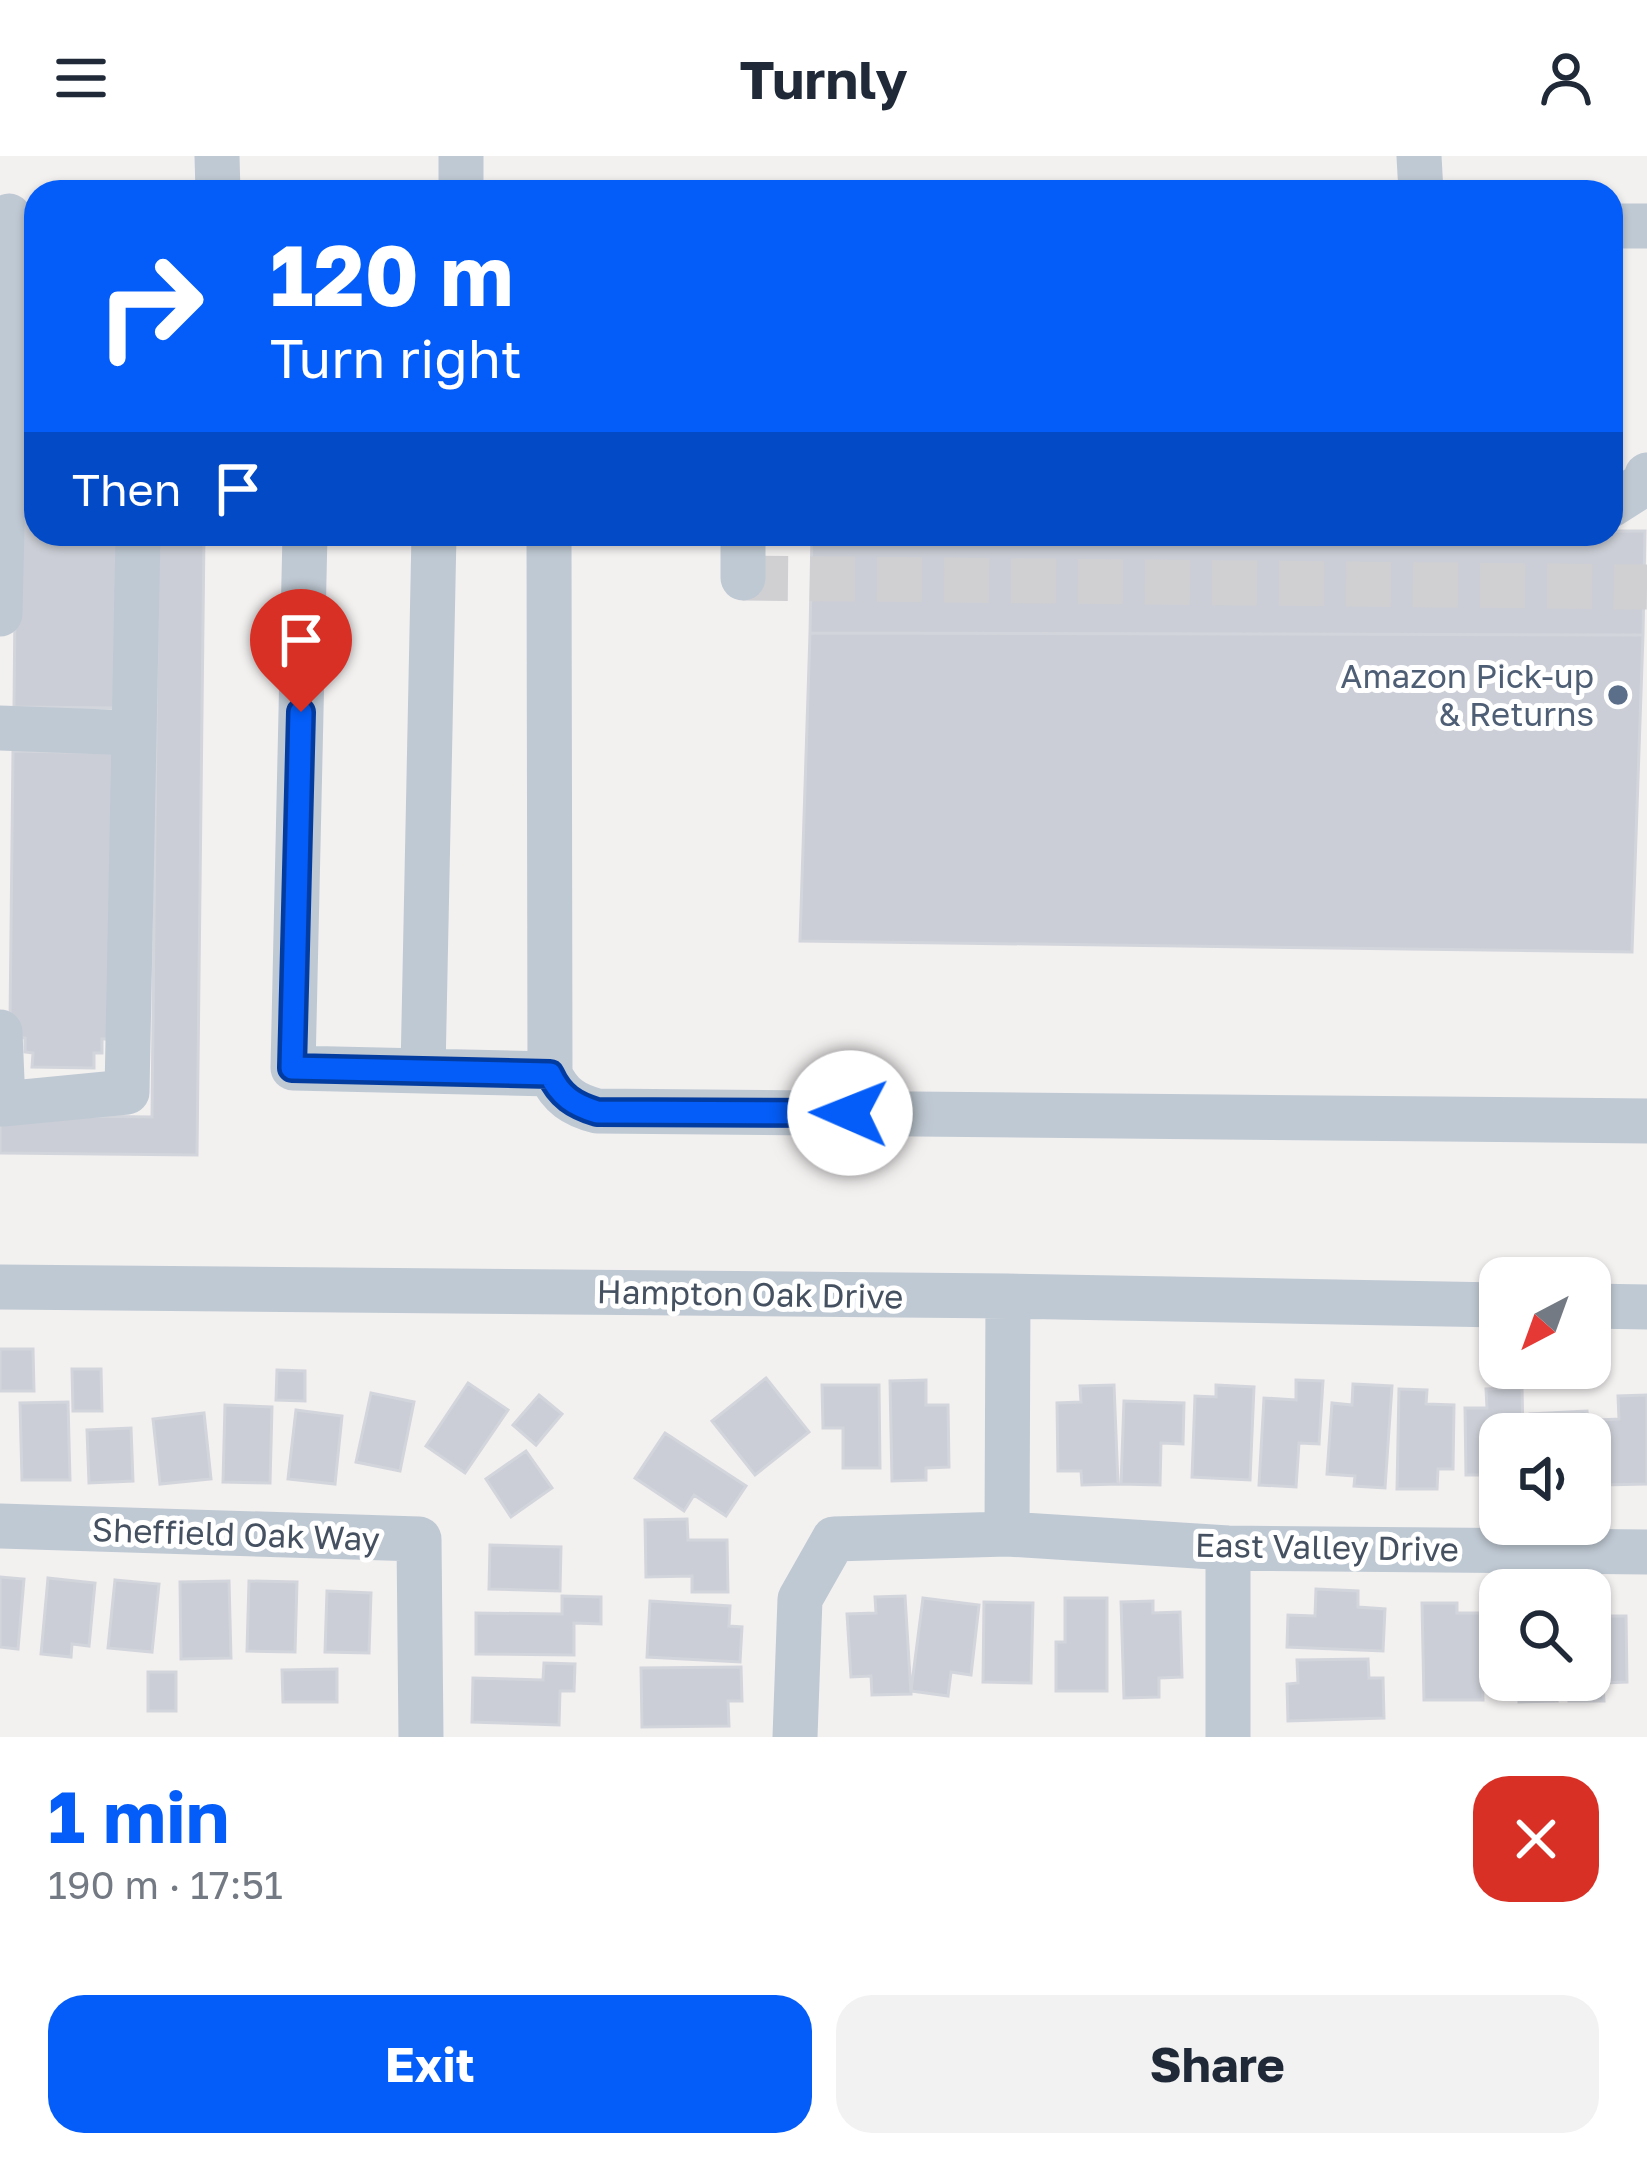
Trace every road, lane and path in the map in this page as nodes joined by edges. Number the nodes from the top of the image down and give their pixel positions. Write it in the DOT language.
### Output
graph roads {
  1 [pos="15,216"];
  2 [pos="3,304"];
  3 [pos="21,381"];
  4 [pos="1647,475"];
  5 [pos="1623,497"];
  6 [pos="138,546"];
  7 [pos="305,546"];
  8 [pos="434,546"];
  9 [pos="550,546"];
  10 [pos="0,614"];
  11 [pos="0,728"];
  12 [pos="134,733"];
  13 [pos="0,1032"];
  14 [pos="424,1071"];
  15 [pos="550,1074"];
  16 [pos="2,1104"];
  17 [pos="1647,1121"];
  18 [pos="0,1287"];
  19 [pos="1008,1297"];
  20 [pos="1479,1305"];
  21 [pos="1611,1306"];
  22 [pos="1647,1307"];
  23 [pos="0,1526"];
  24 [pos="1006,1534"];
  25 [pos="1228,1548"];
  26 [pos="1647,1552"];
  27 [pos="421,1737"];
  28 [pos="795,1737"];
  29 [pos="1228,1737"];
  1 -- 2 [label="street"];
  2 -- 3 [label="street"];
  3 -- 10 [label="street"];
  4 -- 5 [label="street"];
  6 -- 12 [label="street"];
  7 -- 14 [label="street"];
  8 -- 14 [label="street"];
  9 -- 15 [label="street"];
  11 -- 12 [label="street"];
  12 -- 16 [label="street"];
  13 -- 16 [label="street"];
  14 -- 15 [label="street"];
  15 -- 17 [label="street"];
  18 -- 19 [label="street, Hampton Oak Drive"];
  19 -- 20 [label="street, Hampton Oak Drive"];
  19 -- 24 [label="street"];
  21 -- 22 [label="street"];
  23 -- 27 [label="street, Sheffield Oak Way"];
  24 -- 25 [label="street, East Valley Drive"];
  24 -- 28 [label="street, East Valley Drive"];
  25 -- 26 [label="street, East Valley Drive"];
  25 -- 29 [label="street"];
}
